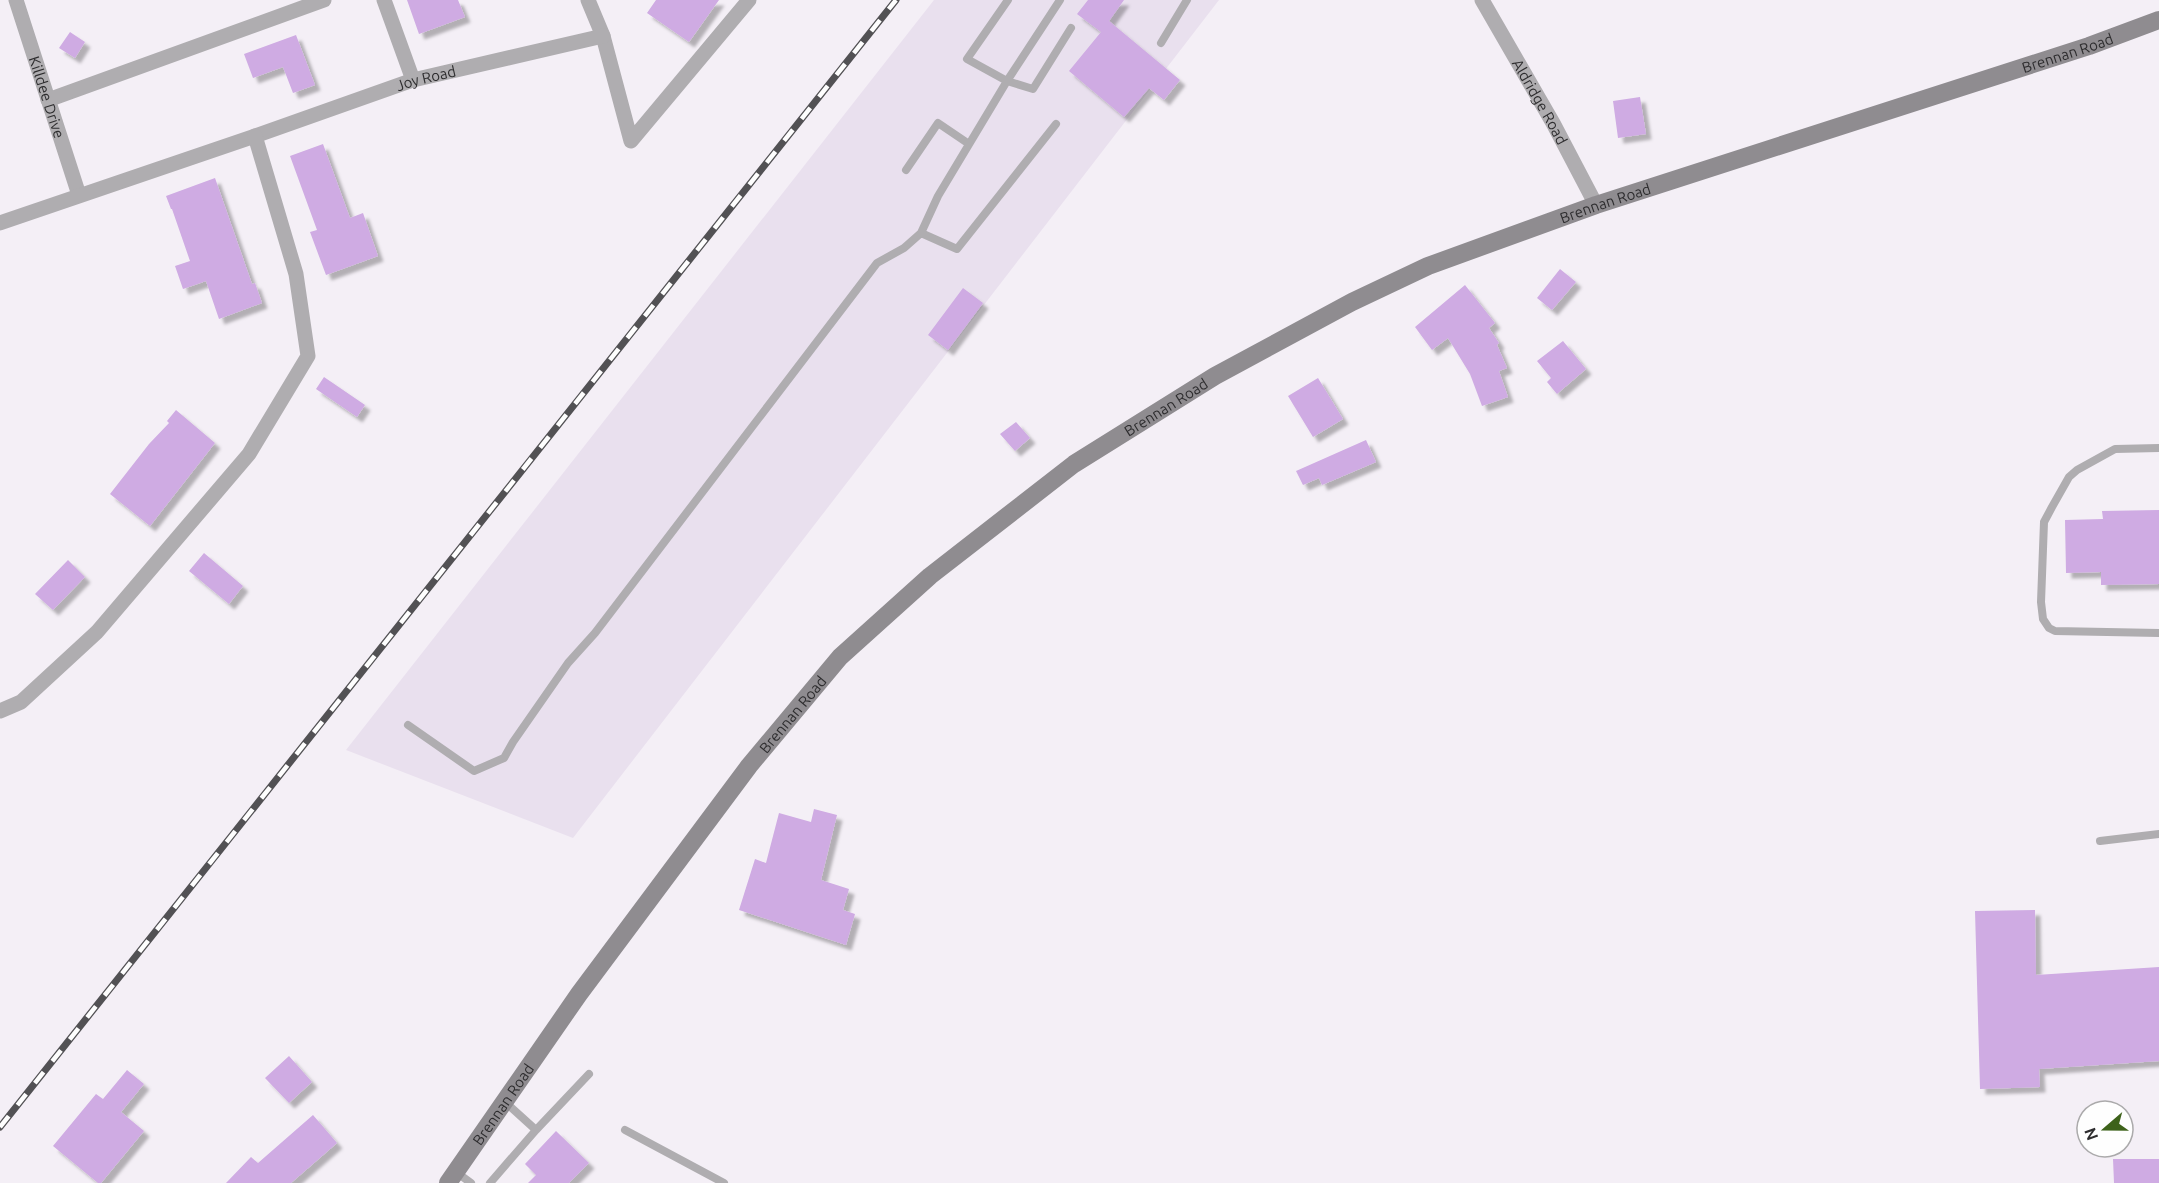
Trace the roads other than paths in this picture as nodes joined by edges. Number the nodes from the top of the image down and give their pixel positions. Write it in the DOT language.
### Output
graph roads {
  1 [pos="16,0"];
  2 [pos="324,0"];
  3 [pos="384,0"];
  4 [pos="588,0"];
  5 [pos="749,0"];
  6 [pos="1008,0"];
  7 [pos="1060,0"];
  8 [pos="1187,0"];
  9 [pos="1482,0"];
  10 [pos="2159,20"];
  11 [pos="1071,28"];
  12 [pos="2159,33"];
  13 [pos="603,36"];
  14 [pos="1161,43"];
  15 [pos="2089,46"];
  16 [pos="412,80"];
  17 [pos="1007,81"];
  18 [pos="48,100"];
  19 [pos="1056,124"];
  20 [pos="255,136"];
  21 [pos="969,144"];
  22 [pos="906,170"];
  23 [pos="79,195"];
  24 [pos="1596,205"];
  25 [pos="0,223"];
  26 [pos="921,233"];
  27 [pos="2159,448"];
  28 [pos="2159,633"];
  29 [pos="0,711"];
  30 [pos="408,725"];
  31 [pos="2159,834"];
  32 [pos="2100,841"];
  33 [pos="590,1074"];
  34 [pos="504,1101"];
  35 [pos="536,1130"];
  36 [pos="625,1130"];
  37 [pos="452,1177"];
  38 [pos="471,1183"];
  39 [pos="490,1183"];
  40 [pos="724,1183"];
  1 -- 18 [label="street, Killdee Drive"];
  2 -- 18 [label="street"];
  3 -- 16 [label="street"];
  4 -- 13 [label="street"];
  5 -- 13 [label="street"];
  6 -- 17 [label="lane"];
  7 -- 17 [label="lane"];
  8 -- 14 [label="lane"];
  9 -- 24 [label="street, Aldridge Road"];
  10 -- 15 [label="street, Brennan Road"];
  11 -- 17 [label="lane"];
  12 -- 15 [label="street"];
  13 -- 16 [label="street, Joy Road"];
  15 -- 24 [label="street, Brennan Road"];
  16 -- 20 [label="street, Joy Road"];
  17 -- 21 [label="lane"];
  18 -- 23 [label="street, Killdee Drive"];
  19 -- 26 [label="lane"];
  20 -- 23 [label="street, Joy Road"];
  20 -- 29 [label="street"];
  21 -- 22 [label="lane"];
  21 -- 26 [label="lane"];
  23 -- 25 [label="street, Joy Road"];
  24 -- 34 [label="street, Brennan Road"];
  26 -- 30 [label="lane"];
  27 -- 28 [label="lane"];
  31 -- 32 [label="lane"];
  33 -- 35 [label="lane"];
  34 -- 35 [label="lane"];
  34 -- 37 [label="street, Brennan Road"];
  35 -- 39 [label="lane"];
  36 -- 40 [label="lane"];
  37 -- 38 [label="lane"];
}
